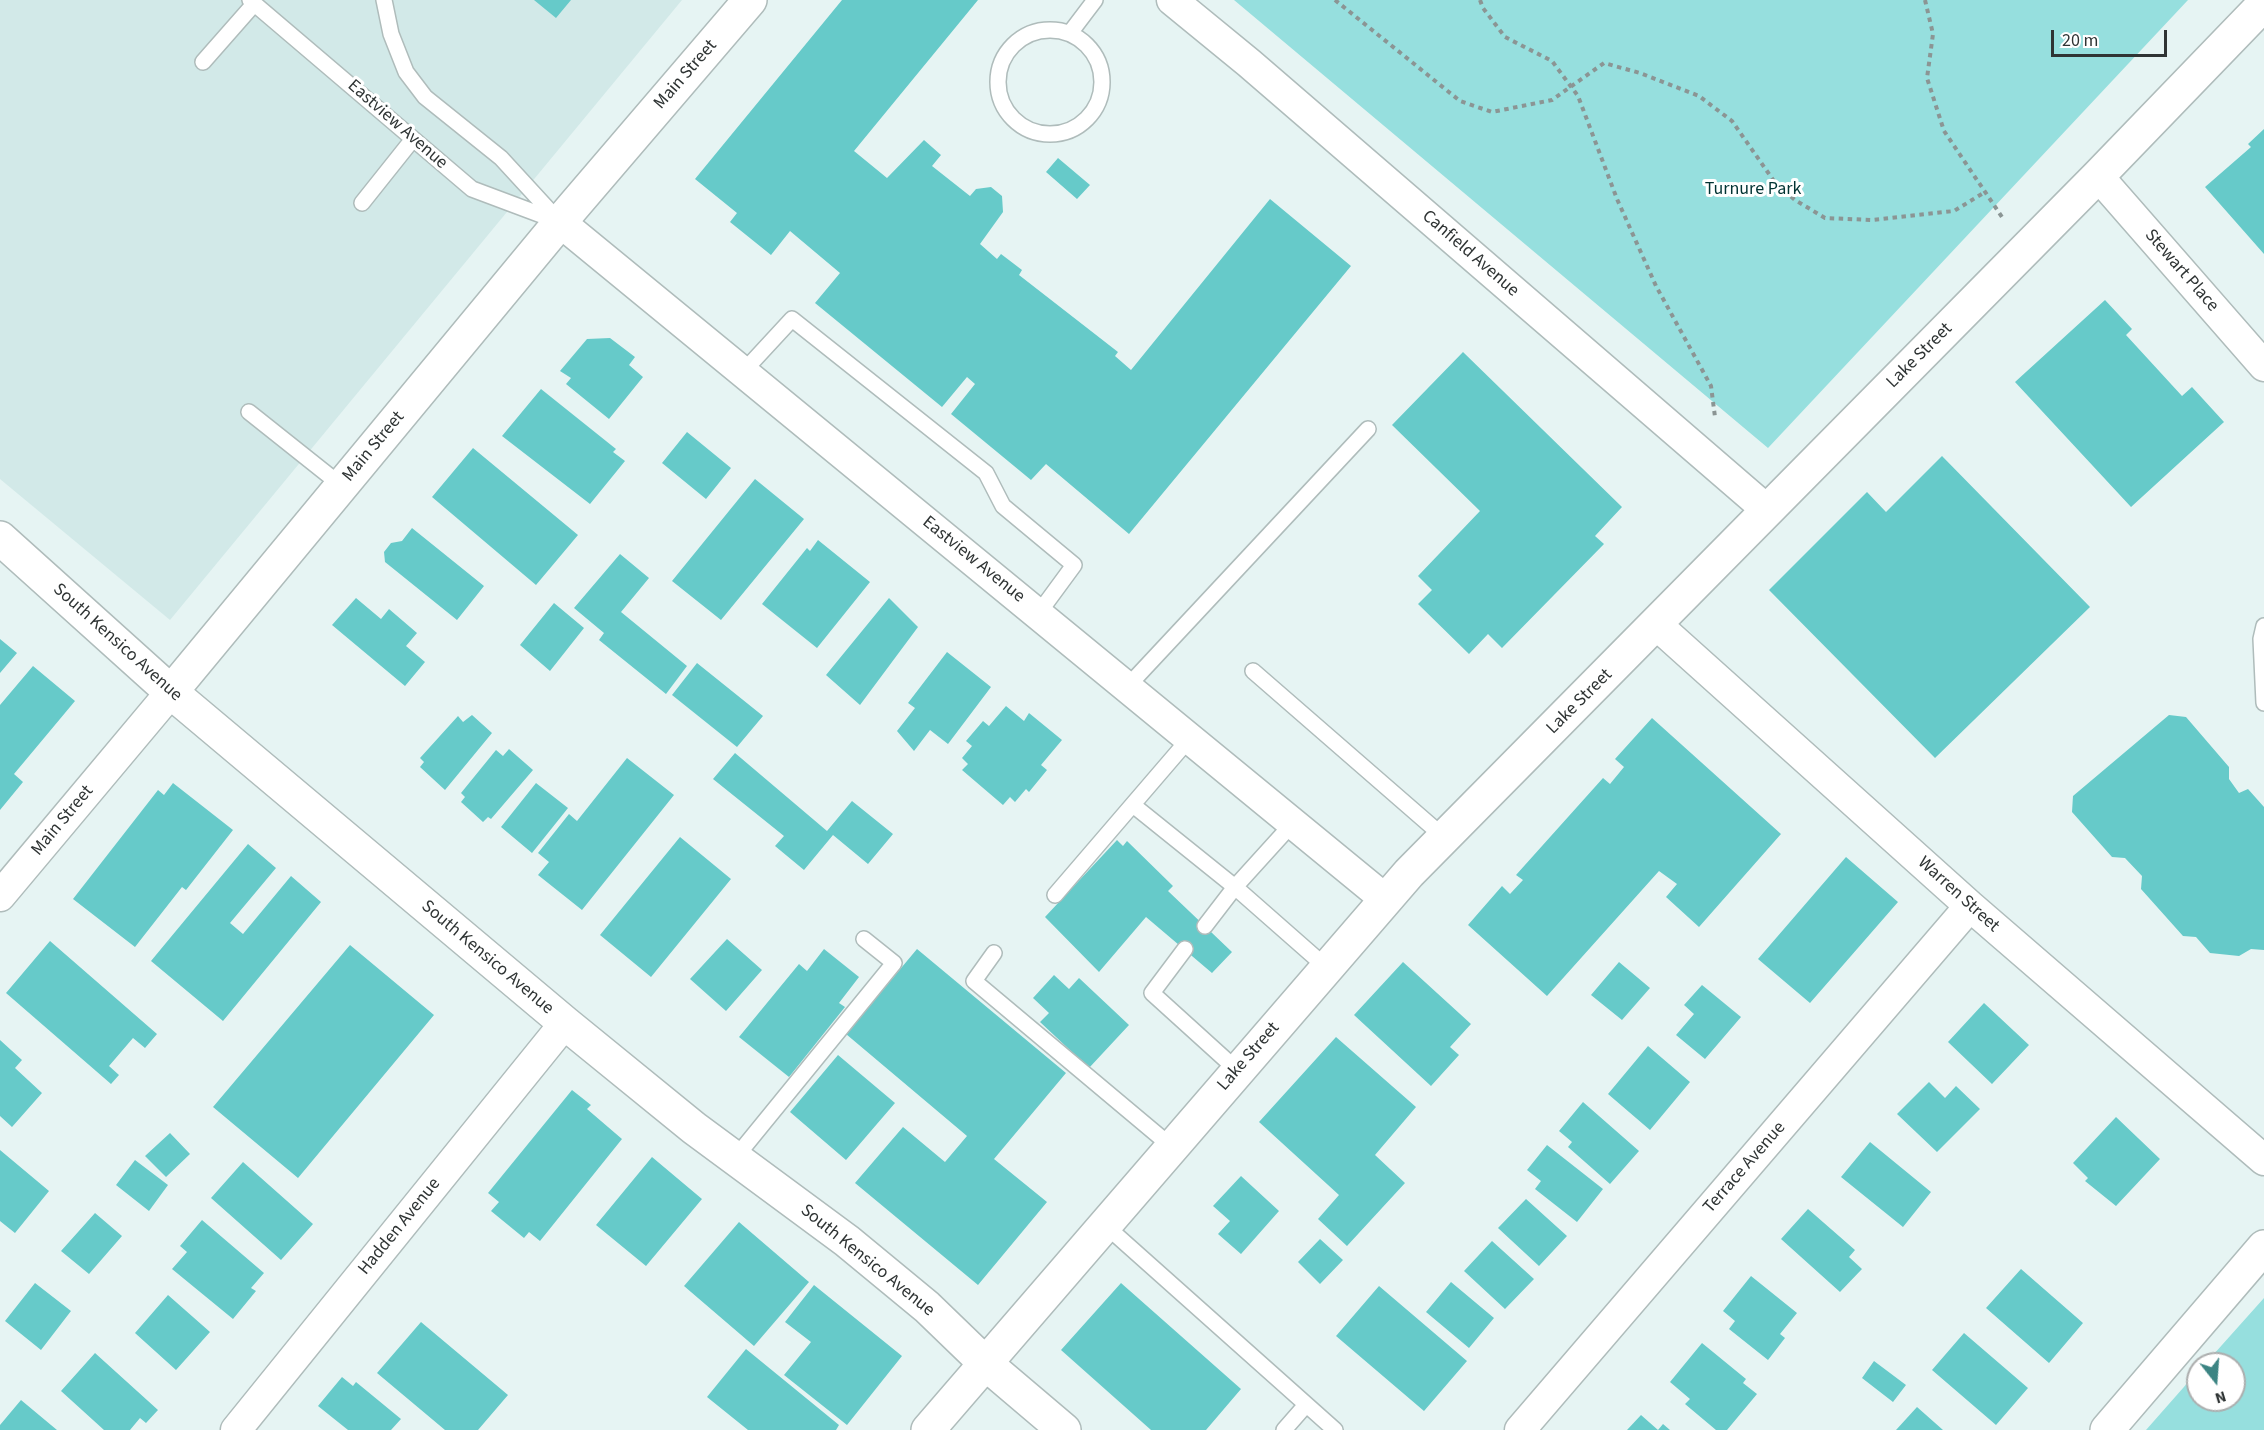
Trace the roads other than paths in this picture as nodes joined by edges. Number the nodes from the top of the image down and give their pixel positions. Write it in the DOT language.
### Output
graph roads {
  1 [pos="384,0"];
  2 [pos="750,0"];
  3 [pos="1095,0"];
  4 [pos="1172,0"];
  5 [pos="252,2"];
  6 [pos="2264,4"];
  7 [pos="1070,33"];
  8 [pos="203,62"];
  9 [pos="413,139"];
  10 [pos="2098,176"];
  11 [pos="362,203"];
  12 [pos="560,222"];
  13 [pos="2264,366"];
  14 [pos="743,372"];
  15 [pos="249,412"];
  16 [pos="1368,429"];
  17 [pos="342,486"];
  18 [pos="1767,510"];
  19 [pos="0,538"];
  20 [pos="1038,614"];
  21 [pos="1657,625"];
  22 [pos="2264,626"];
  23 [pos="1253,671"];
  24 [pos="1127,687"];
  25 [pos="171,692"];
  26 [pos="2264,703"];
  27 [pos="1189,739"];
  28 [pos="1133,805"];
  29 [pos="1293,824"];
  30 [pos="1445,838"];
  31 [pos="1235,888"];
  32 [pos="1055,895"];
  33 [pos="0,897"];
  34 [pos="1385,899"];
  35 [pos="1970,906"];
  36 [pos="1205,926"];
  37 [pos="864,939"];
  38 [pos="1185,949"];
  39 [pos="994,953"];
  40 [pos="1326,967"];
  41 [pos="565,1023"];
  42 [pos="1238,1070"];
  43 [pos="1172,1147"];
  44 [pos="735,1158"];
  45 [pos="2264,1160"];
  46 [pos="1105,1225"];
  47 [pos="2264,1247"];
  48 [pos="986,1363"];
  49 [pos="1305,1406"];
  50 [pos="236,1430"];
  51 [pos="928,1430"];
  52 [pos="1064,1430"];
  53 [pos="1284,1430"];
  54 [pos="1335,1430"];
  55 [pos="1520,1430"];
  56 [pos="2107,1430"];
  1 -- 12 [label="lane, Eastview Avenue"];
  2 -- 12 [label="street, Main Street"];
  3 -- 7 [label="lane"];
  4 -- 18 [label="street, Canfield Avenue"];
  5 -- 8 [label="lane"];
  5 -- 9 [label="lane, Eastview Avenue"];
  6 -- 10 [label="street, Lake Street"];
  7 -- 7 [label="lane"];
  9 -- 11 [label="lane"];
  9 -- 12 [label="lane, Eastview Avenue"];
  10 -- 13 [label="street, Stewart Place"];
  10 -- 18 [label="street, Lake Street"];
  12 -- 14 [label="street, Eastview Avenue"];
  12 -- 17 [label="street, Main Street"];
  14 -- 20 [label="street, Eastview Avenue"];
  14 -- 20 [label="lane"];
  15 -- 17 [label="lane"];
  16 -- 24 [label="lane"];
  17 -- 25 [label="street, Main Street"];
  18 -- 21 [label="street, Lake Street"];
  19 -- 25 [label="street, South Kensico Avenue"];
  20 -- 24 [label="street, Eastview Avenue"];
  21 -- 30 [label="street, Lake Street"];
  21 -- 35 [label="street, Warren Street"];
  22 -- 26 [label="lane"];
  23 -- 30 [label="lane"];
  24 -- 27 [label="street, Eastview Avenue"];
  25 -- 33 [label="street, Main Street"];
  25 -- 41 [label="street, South Kensico Avenue"];
  27 -- 28 [label="lane"];
  27 -- 29 [label="street, Eastview Avenue"];
  28 -- 31 [label="lane"];
  28 -- 32 [label="lane"];
  29 -- 31 [label="lane"];
  29 -- 34 [label="street, Eastview Avenue"];
  30 -- 34 [label="street, Lake Street"];
  31 -- 36 [label="lane"];
  31 -- 40 [label="lane"];
  34 -- 40 [label="street, Lake Street"];
  35 -- 45 [label="street, Warren Street"];
  35 -- 55 [label="street, Terrace Avenue"];
  37 -- 44 [label="lane"];
  38 -- 42 [label="lane"];
  39 -- 43 [label="lane"];
  40 -- 42 [label="street, Lake Street"];
  41 -- 44 [label="street, South Kensico Avenue"];
  41 -- 50 [label="street, Hadden Avenue"];
  42 -- 43 [label="street, Lake Street"];
  43 -- 46 [label="street, Lake Street"];
  44 -- 48 [label="street, South Kensico Avenue"];
  46 -- 48 [label="street, Lake Street"];
  46 -- 49 [label="lane"];
  47 -- 56 [label="street"];
  48 -- 51 [label="street, Lake Street"];
  48 -- 52 [label="street, South Kensico Avenue"];
  49 -- 53 [label="lane"];
  49 -- 54 [label="lane"];
}
